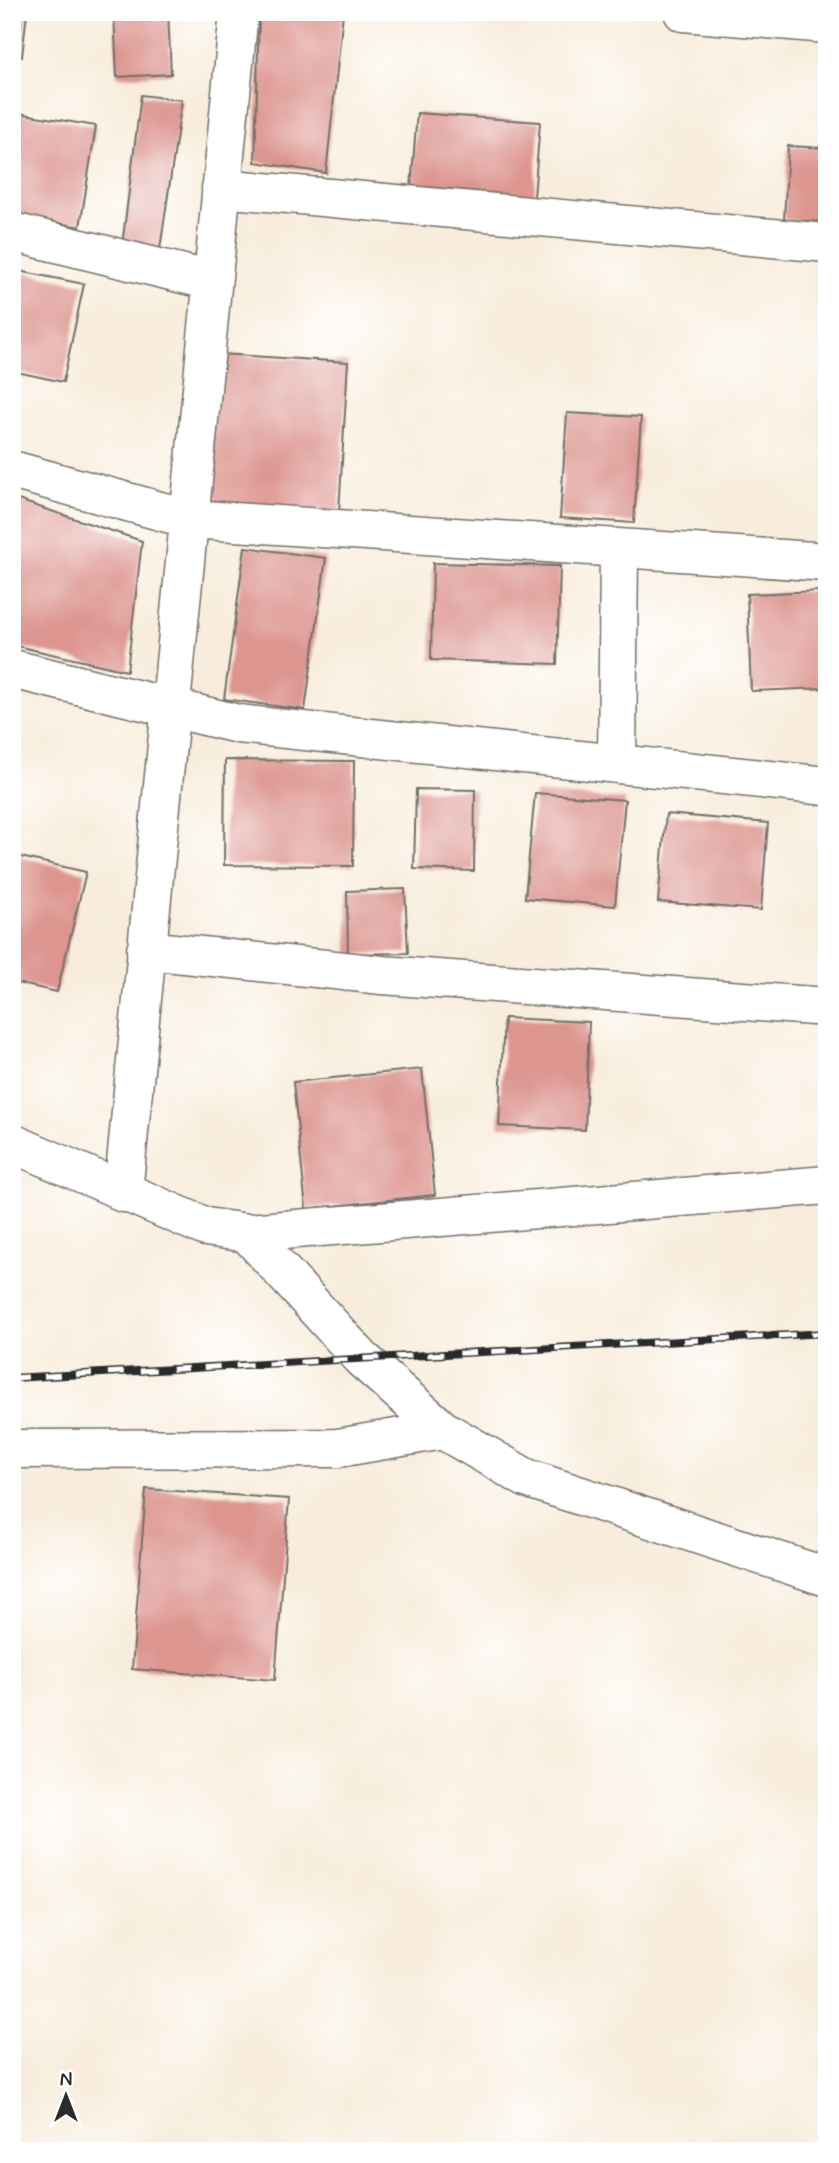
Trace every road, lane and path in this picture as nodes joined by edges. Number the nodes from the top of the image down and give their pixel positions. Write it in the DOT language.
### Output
graph roads {
  1 [pos="239,12"];
  2 [pos="683,12"];
  3 [pos="827,24"];
  4 [pos="221,188"];
  5 [pos="12,232"];
  6 [pos="827,243"];
  7 [pos="212,282"];
  8 [pos="12,470"];
  9 [pos="189,519"];
  10 [pos="619,549"];
  11 [pos="827,562"];
  12 [pos="12,669"];
  13 [pos="170,708"];
  14 [pos="617,764"];
  15 [pos="827,786"];
  16 [pos="146,950"];
  17 [pos="827,1007"];
  18 [pos="12,1143"];
  19 [pos="827,1185"];
  20 [pos="123,1193"];
  21 [pos="247,1233"];
  22 [pos="443,1430"];
  23 [pos="12,1449"];
  24 [pos="827,1577"];
  1 -- 4 [label="street"];
  2 -- 3 [label="street"];
  4 -- 6 [label="street"];
  4 -- 7 [label="street"];
  5 -- 7 [label="street"];
  7 -- 9 [label="street"];
  8 -- 9 [label="street"];
  9 -- 10 [label="street"];
  9 -- 13 [label="street"];
  10 -- 11 [label="street"];
  10 -- 14 [label="street"];
  12 -- 13 [label="street"];
  13 -- 14 [label="street"];
  13 -- 16 [label="street"];
  14 -- 15 [label="street"];
  16 -- 17 [label="street"];
  16 -- 20 [label="street"];
  18 -- 20 [label="street"];
  19 -- 21 [label="street"];
  20 -- 21 [label="street"];
  21 -- 22 [label="street"];
  22 -- 23 [label="street"];
  22 -- 24 [label="street"];
}
